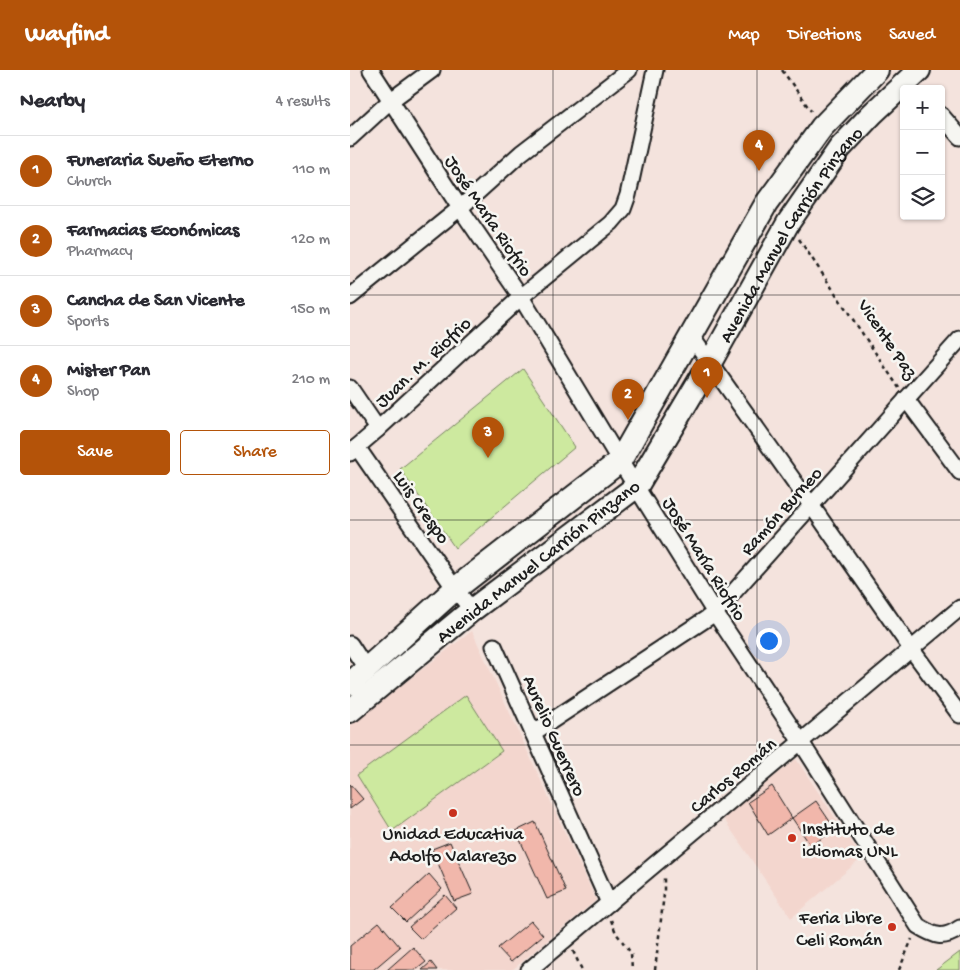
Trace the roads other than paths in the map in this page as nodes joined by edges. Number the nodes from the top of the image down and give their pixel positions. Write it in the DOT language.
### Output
graph roads {
  1 [pos="371,70"];
  2 [pos="432,70"];
  3 [pos="628,70"];
  4 [pos="656,70"];
  5 [pos="877,70"];
  6 [pos="919,70"];
  7 [pos="390,101"];
  8 [pos="945,120"];
  9 [pos="350,138"];
  10 [pos="960,138"];
  11 [pos="460,208"];
  12 [pos="350,296"];
  13 [pos="521,297"];
  14 [pos="691,336"];
  15 [pos="960,339"];
  16 [pos="710,362"];
  17 [pos="350,388"];
  18 [pos="906,399"];
  19 [pos="378,429"];
  20 [pos="354,450"];
  21 [pos="620,461"];
  22 [pos="960,472"];
  23 [pos="637,486"];
  24 [pos="811,505"];
  25 [pos="455,588"];
  26 [pos="960,608"];
  27 [pos="472,610"];
  28 [pos="715,612"];
  29 [pos="350,644"];
  30 [pos="494,646"];
  31 [pos="912,650"];
  32 [pos="358,677"];
  33 [pos="350,711"];
  34 [pos="960,715"];
  35 [pos="533,733"];
  36 [pos="801,742"];
  37 [pos="609,903"];
  38 [pos="960,928"];
  39 [pos="529,970"];
  1 -- 7 [label="street, José María Riofrio"];
  2 -- 7 [label="street"];
  3 -- 11 [label="street"];
  4 -- 13 [label="street, Juan. M. Riofrio"];
  5 -- 14 [label="main road, Avenida Manuel Carrión Pinzano"];
  6 -- 16 [label="main road, Avenida Manuel Carrión Pinzano"];
  7 -- 9 [label="street"];
  7 -- 11 [label="street, José María Riofrio"];
  8 -- 10 [label="street"];
  11 -- 12 [label="street"];
  11 -- 13 [label="street, José María Riofrio"];
  13 -- 19 [label="street, Juan. M. Riofrio"];
  13 -- 21 [label="street, José María Riofrio"];
  14 -- 16 [label="street"];
  14 -- 21 [label="main road, Avenida Manuel Carrión Pinzano"];
  15 -- 18 [label="street, Ramón Burneo"];
  16 -- 23 [label="main road, Avenida Manuel Carrión Pinzano"];
  16 -- 24 [label="street"];
  17 -- 19 [label="street"];
  18 -- 22 [label="street, Vicente Paz"];
  18 -- 24 [label="street, Ramón Burneo"];
  19 -- 20 [label="street, Juan. M. Riofrio"];
  20 -- 25 [label="street, Luis Crespo"];
  21 -- 23 [label="street, José María Riofrio"];
  21 -- 25 [label="main road, Avenida Manuel Carrión Pinzano"];
  23 -- 27 [label="main road, Avenida Manuel Carrión Pinzano"];
  23 -- 28 [label="street, José María Riofrio"];
  24 -- 28 [label="street, Ramón Burneo"];
  24 -- 31 [label="street"];
  25 -- 27 [label="street"];
  25 -- 32 [label="main road, Avenida Manuel Carrión Pinzano"];
  26 -- 31 [label="street, Carlos Román"];
  27 -- 33 [label="main road, Avenida Manuel Carrión Pinzano"];
  28 -- 35 [label="street, Ramón Burneo"];
  28 -- 36 [label="street, José María Riofrio"];
  29 -- 32 [label="street"];
  30 -- 35 [label="street, Aurelio Guerrero"];
  31 -- 34 [label="street"];
  31 -- 36 [label="street, Carlos Román"];
  35 -- 37 [label="street, Aurelio Guerrero"];
  36 -- 37 [label="street, Carlos Román"];
  36 -- 38 [label="street, José María Riofrio"];
  37 -- 39 [label="street, Carlos Román"];
}
